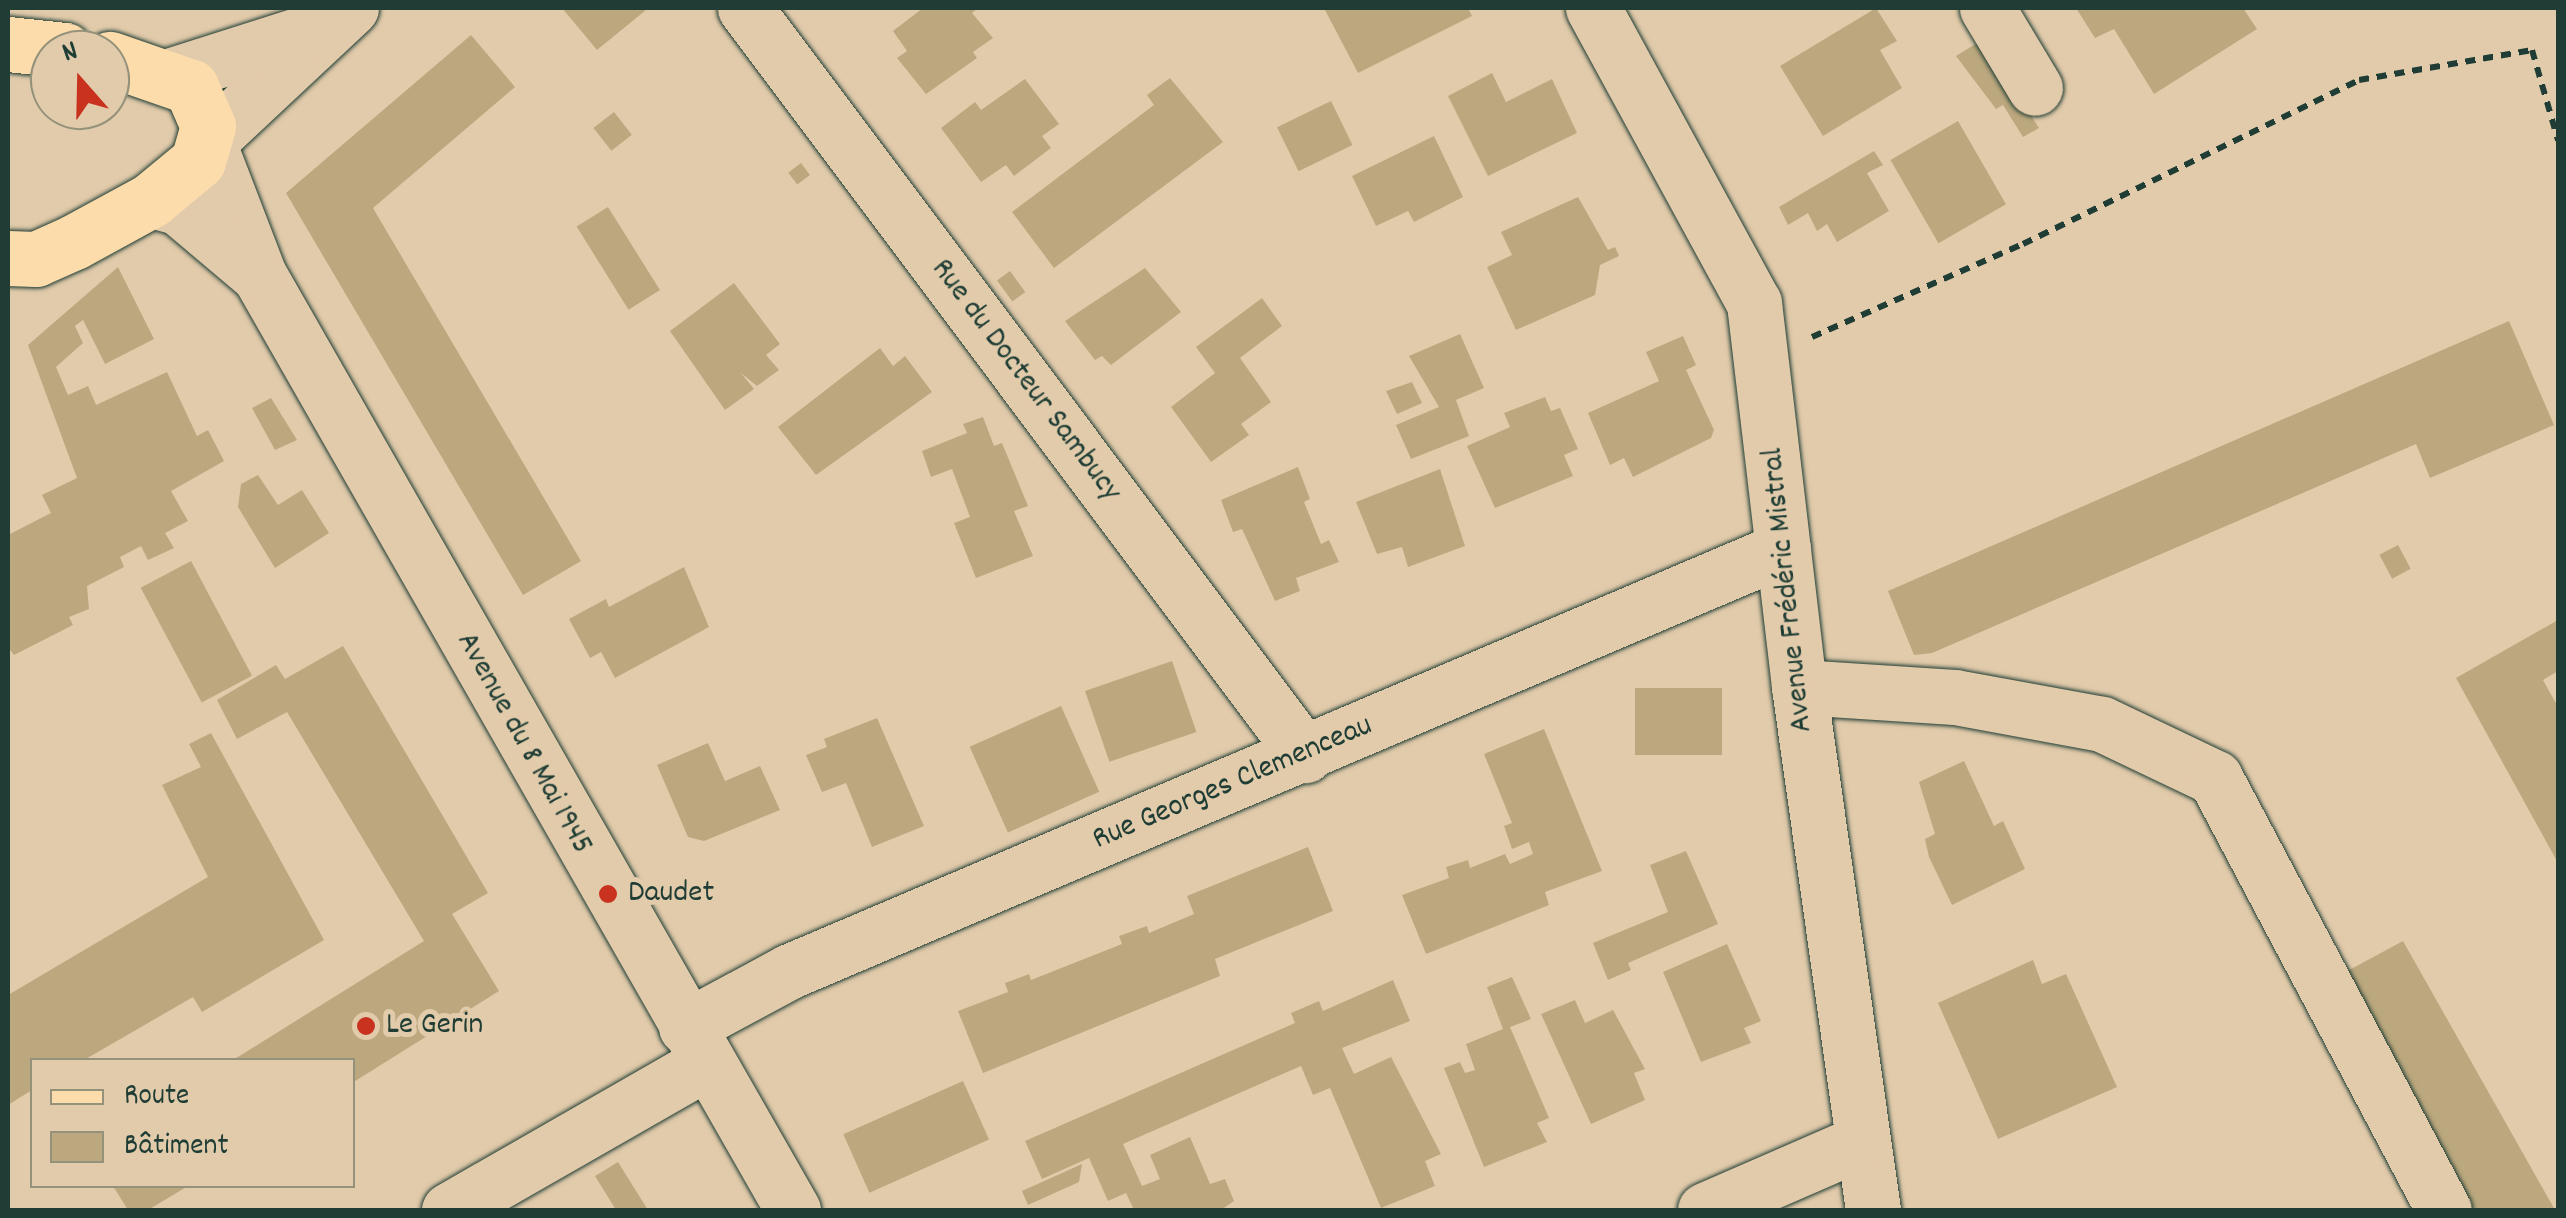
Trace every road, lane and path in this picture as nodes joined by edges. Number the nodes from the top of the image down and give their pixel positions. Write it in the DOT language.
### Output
graph roads {
  1 [pos="745,8"];
  2 [pos="1593,8"];
  3 [pos="1988,8"];
  4 [pos="342,14"];
  5 [pos="130,65"];
  6 [pos="169,76"];
  7 [pos="2035,88"];
  8 [pos="2558,140"];
  9 [pos="208,142"];
  10 [pos="151,200"];
  11 [pos="17,270"];
  12 [pos="258,275"];
  13 [pos="1765,358"];
  14 [pos="1783,549"];
  15 [pos="1799,686"];
  16 [pos="1305,754"];
  17 [pos="696,1045"];
  18 [pos="1859,1143"];
  19 [pos="449,1210"];
  20 [pos="793,1210"];
  21 [pos="1705,1210"];
  22 [pos="1873,1210"];
  23 [pos="2444,1210"];
  1 -- 16 [label="street, Rue du Docteur Sambucy"];
  2 -- 13 [label="street, Avenue Frédéric Mistral"];
  3 -- 7 [label="street"];
  4 -- 6 [label="street"];
  4 -- 9 [label="street"];
  5 -- 6 [label="main road"];
  6 -- 9 [label="main road"];
  8 -- 13 [label="path"];
  9 -- 10 [label="main road"];
  9 -- 12 [label="street, Avenue du 8 Mai 1945"];
  10 -- 11 [label="main road"];
  10 -- 12 [label="street, Avenue du 8 Mai 1945"];
  12 -- 17 [label="street, Avenue du 8 Mai 1945"];
  13 -- 14 [label="street, Avenue Frédéric Mistral"];
  14 -- 15 [label="street, Avenue Frédéric Mistral"];
  14 -- 16 [label="street, Rue Georges Clemenceau"];
  15 -- 18 [label="street, Avenue Frédéric Mistral"];
  15 -- 23 [label="street"];
  16 -- 17 [label="street, Rue Georges Clemenceau"];
  17 -- 19 [label="street, Rue Georges Clemenceau"];
  17 -- 20 [label="street, Avenue du 8 Mai 1945"];
  18 -- 21 [label="street"];
  18 -- 22 [label="street, Avenue Frédéric Mistral"];
}
